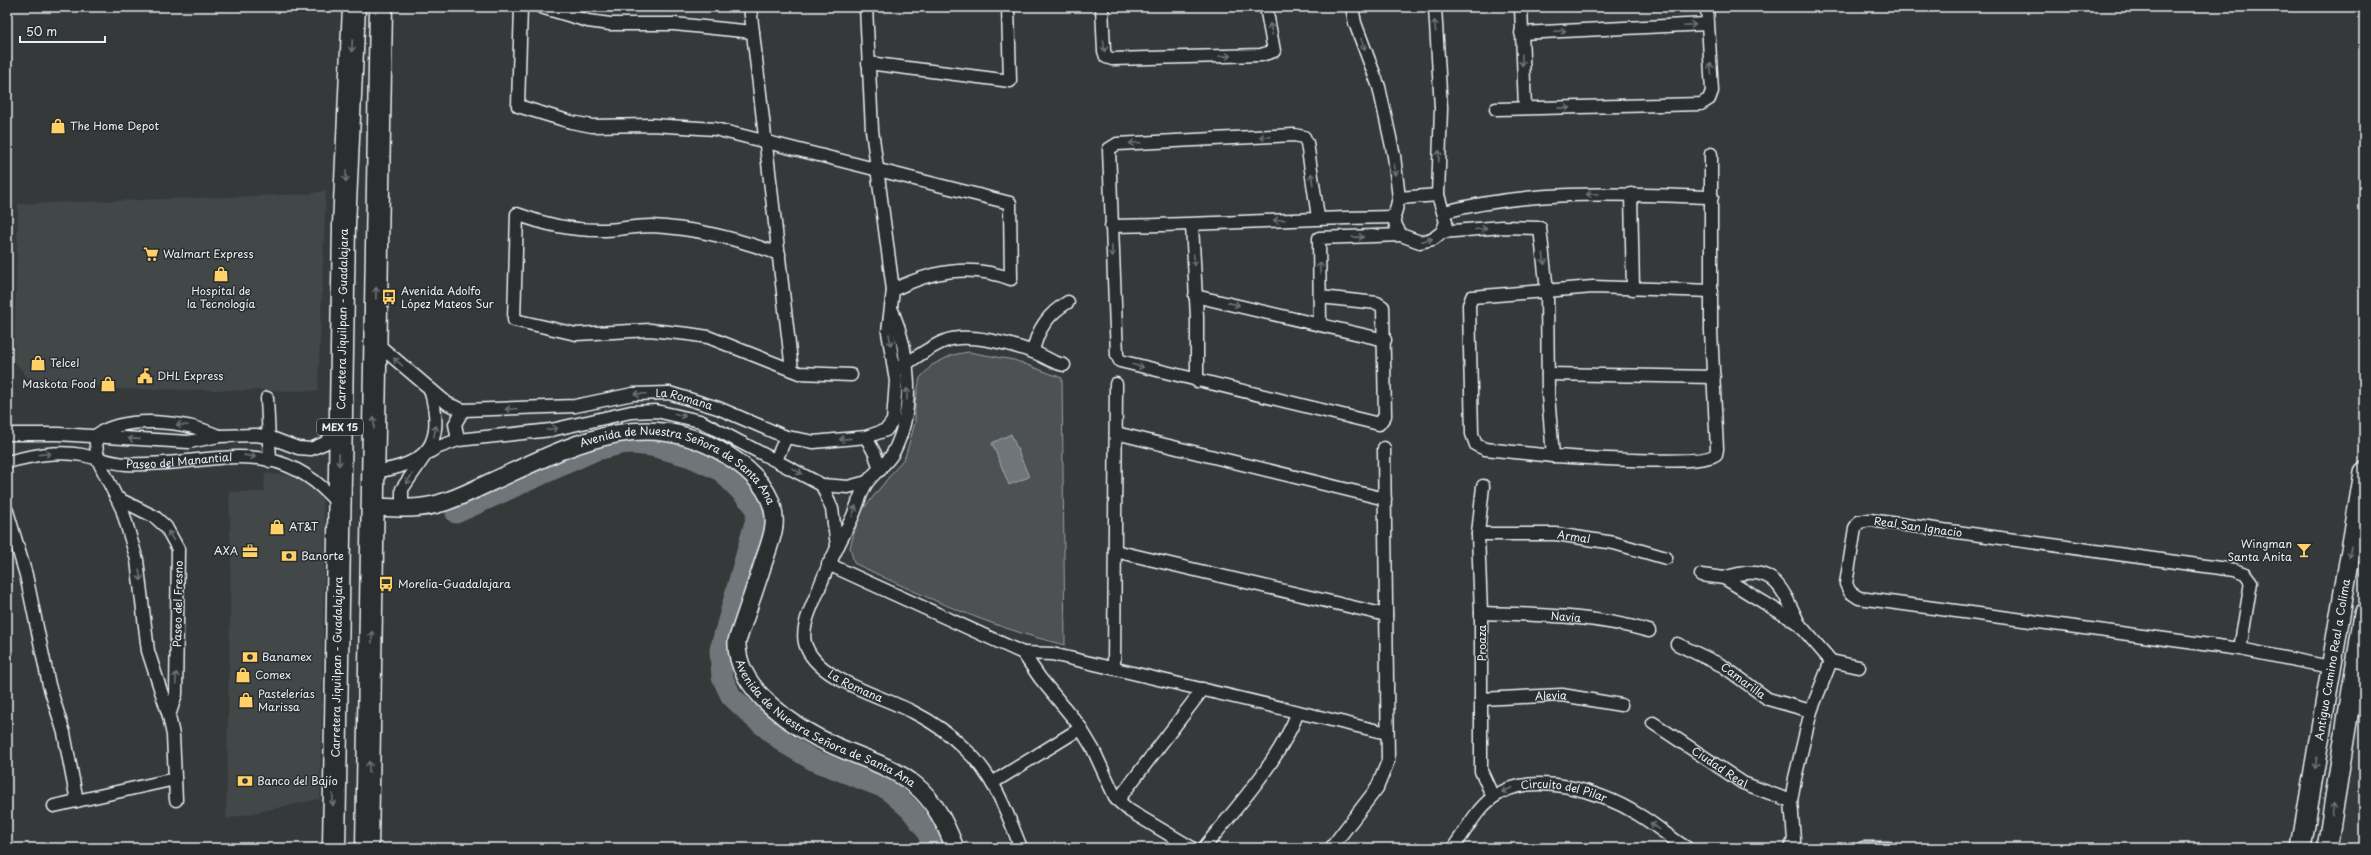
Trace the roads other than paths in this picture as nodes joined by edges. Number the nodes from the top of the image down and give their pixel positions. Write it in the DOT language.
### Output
graph roads {
  1 [pos="354,7"];
  2 [pos="381,7"];
  3 [pos="521,7"];
  4 [pos="541,7"];
  5 [pos="750,7"];
  6 [pos="866,7"];
  7 [pos="1008,7"];
  8 [pos="1102,7"];
  9 [pos="1266,7"];
  10 [pos="1352,7"];
  11 [pos="1435,7"];
  12 [pos="1521,7"];
  13 [pos="1707,7"];
  14 [pos="1707,24"];
  15 [pos="753,32"];
  16 [pos="1521,33"];
  17 [pos="868,63"];
  18 [pos="1525,108"];
  19 [pos="1496,109"];
  20 [pos="766,141"];
  21 [pos="1711,154"];
  22 [pos="878,170"];
  23 [pos="1631,194"];
  24 [pos="1438,195"];
  25 [pos="1712,197"];
  26 [pos="1399,198"];
  27 [pos="1444,212"];
  28 [pos="1394,217"];
  29 [pos="1318,218"];
  30 [pos="1192,225"];
  31 [pos="1111,226"];
  32 [pos="1442,232"];
  33 [pos="1401,235"];
  34 [pos="779,254"];
  35 [pos="1633,289"];
  36 [pos="893,290"];
  37 [pos="1547,291"];
  38 [pos="1712,291"];
  39 [pos="1195,296"];
  40 [pos="1320,298"];
  41 [pos="1068,302"];
  42 [pos="892,310"];
  43 [pos="1320,323"];
  44 [pos="1385,340"];
  45 [pos="375,342"];
  46 [pos="1033,352"];
  47 [pos="906,364"];
  48 [pos="1064,365"];
  49 [pos="792,370"];
  50 [pos="895,371"];
  51 [pos="1548,374"];
  52 [pos="850,375"];
  53 [pos="1714,377"];
  54 [pos="1197,381"];
  55 [pos="1116,384"];
  56 [pos="430,388"];
  57 [pos="268,398"];
  58 [pos="463,410"];
  59 [pos="898,422"];
  60 [pos="340,426"];
  61 [pos="1116,433"];
  62 [pos="7,434"];
  63 [pos="95,436"];
  64 [pos="219,436"];
  65 [pos="269,437"];
  66 [pos="786,437"];
  67 [pos="866,437"];
  68 [pos="458,440"];
  69 [pos="1384,448"];
  70 [pos="426,454"];
  71 [pos="1553,456"];
  72 [pos="98,460"];
  73 [pos="776,460"];
  74 [pos="270,461"];
  75 [pos="7,462"];
  76 [pos="880,470"];
  77 [pos="373,472"];
  78 [pos="2364,472"];
  79 [pos="867,482"];
  80 [pos="822,485"];
  81 [pos="1483,486"];
  82 [pos="117,498"];
  83 [pos="1385,498"];
  84 [pos="338,504"];
  85 [pos="373,507"];
  86 [pos="402,508"];
  87 [pos="9,516"];
  88 [pos="1478,534"];
  89 [pos="837,546"];
  90 [pos="1115,551"];
  91 [pos="1666,558"];
  92 [pos="828,564"];
  93 [pos="1701,575"];
  94 [pos="1724,578"];
  95 [pos="1481,614"];
  96 [pos="2364,614"];
  97 [pos="1386,615"];
  98 [pos="1799,624"];
  99 [pos="1649,631"];
  100 [pos="1678,644"];
  101 [pos="2240,649"];
  102 [pos="1023,653"];
  103 [pos="1831,661"];
  104 [pos="1859,667"];
  105 [pos="2330,667"];
  106 [pos="1114,668"];
  107 [pos="1203,689"];
  108 [pos="1481,699"];
  109 [pos="1620,705"];
  110 [pos="1811,711"];
  111 [pos="1298,712"];
  112 [pos="169,716"];
  113 [pos="1653,723"];
  114 [pos="1081,728"];
  115 [pos="1388,733"];
  116 [pos="175,779"];
  117 [pos="992,783"];
  118 [pos="1493,797"];
  119 [pos="176,800"];
  120 [pos="1118,800"];
  121 [pos="78,801"];
  122 [pos="1791,801"];
  123 [pos="54,806"];
  124 [pos="1795,845"];
  125 [pos="334,848"];
  126 [pos="368,848"];
  127 [pos="955,848"];
  128 [pos="1021,848"];
  129 [pos="1192,848"];
  130 [pos="1204,848"];
  131 [pos="1330,848"];
  132 [pos="1453,848"];
  133 [pos="1687,848"];
  134 [pos="1863,848"];
  135 [pos="1890,848"];
  136 [pos="2301,848"];
  137 [pos="2327,848"];
  1 -- 60 [label="highway, Carretera Jiquilpan - Guadalajara / MEX 15, one-way"];
  45 -- 2 [label="highway, MEX 15, one-way"];
  3 -- 20 [label="street"];
  4 -- 15 [label="street"];
  5 -- 15 [label="street"];
  6 -- 17 [label="street"];
  7 -- 17 [label="street"];
  8 -- 9 [label="street, one-way"];
  10 -- 26 [label="street, one-way"];
  24 -- 11 [label="street, one-way"];
  12 -- 16 [label="street"];
  13 -- 14 [label="street"];
  16 -- 14 [label="street, one-way"];
  18 -- 14 [label="street, one-way"];
  15 -- 20 [label="street"];
  16 -- 18 [label="street, one-way"];
  17 -- 22 [label="street"];
  18 -- 19 [label="street"];
  20 -- 22 [label="street"];
  20 -- 34 [label="street"];
  21 -- 25 [label="street"];
  22 -- 36 [label="street"];
  22 -- 36 [label="street"];
  23 -- 25 [label="street"];
  23 -- 27 [label="street, one-way"];
  23 -- 35 [label="street"];
  24 -- 26 [label="street"];
  24 -- 27 [label="street"];
  25 -- 38 [label="street"];
  26 -- 28 [label="street"];
  27 -- 32 [label="street"];
  28 -- 29 [label="street"];
  28 -- 33 [label="street"];
  29 -- 30 [label="street, one-way"];
  29 -- 31 [label="street, one-way"];
  30 -- 31 [label="street"];
  30 -- 39 [label="street, one-way"];
  31 -- 54 [label="street, one-way"];
  33 -- 32 [label="street, one-way"];
  32 -- 37 [label="street, one-way"];
  40 -- 33 [label="street, one-way"];
  34 -- 49 [label="street"];
  34 -- 49 [label="street"];
  35 -- 37 [label="street"];
  35 -- 38 [label="street"];
  36 -- 42 [label="street"];
  37 -- 51 [label="street"];
  37 -- 71 [label="street"];
  38 -- 53 [label="street"];
  39 -- 43 [label="street, one-way"];
  39 -- 54 [label="street"];
  40 -- 43 [label="street"];
  40 -- 44 [label="street"];
  41 -- 46 [label="street"];
  42 -- 47 [label="street"];
  42 -- 50 [label="street, one-way"];
  43 -- 44 [label="street"];
  44 -- 54 [label="street"];
  56 -- 45 [label="street, La Romana, one-way"];
  77 -- 45 [label="highway, MEX 15, one-way"];
  46 -- 47 [label="street"];
  46 -- 48 [label="street"];
  47 -- 50 [label="street"];
  59 -- 47 [label="street, one-way"];
  49 -- 52 [label="street"];
  50 -- 59 [label="street"];
  51 -- 53 [label="street"];
  51 -- 71 [label="street"];
  53 -- 71 [label="street"];
  55 -- 61 [label="street"];
  56 -- 58 [label="street, La Romana"];
  70 -- 56 [label="street, one-way"];
  57 -- 65 [label="street"];
  66 -- 58 [label="street, La Romana, one-way"];
  58 -- 68 [label="street"];
  59 -- 67 [label="street, La Romana"];
  59 -- 76 [label="street, La Romana"];
  60 -- 65 [label="street, Paseo del Manantial"];
  60 -- 84 [label="highway, Carretera Jiquilpan - Guadalajara / MEX 15, one-way"];
  61 -- 83 [label="street"];
  61 -- 90 [label="street"];
  62 -- 63 [label="street, Paseo del Manantial"];
  64 -- 63 [label="street, Paseo del Manantial, one-way"];
  64 -- 63 [label="street, one-way"];
  63 -- 72 [label="street"];
  64 -- 65 [label="street, Paseo del Manantial"];
  65 -- 74 [label="street"];
  67 -- 66 [label="street, La Romana, one-way"];
  66 -- 73 [label="street"];
  67 -- 76 [label="street"];
  68 -- 70 [label="street, La Romana"];
  68 -- 73 [label="street, La Romana, one-way"];
  69 -- 83 [label="street"];
  70 -- 77 [label="street, La Romana"];
  70 -- 86 [label="street, one-way"];
  72 -- 74 [label="street, Paseo del Manantial, one-way"];
  75 -- 72 [label="street, Paseo del Manantial, one-way"];
  72 -- 82 [label="street"];
  73 -- 80 [label="street, La Romana, one-way"];
  74 -- 84 [label="street, Paseo del Manantial"];
  76 -- 79 [label="street, La Romana"];
  77 -- 85 [label="highway, MEX 15"];
  78 -- 105 [label="main road, Antiguo Camino Real a Colima, one-way"];
  79 -- 80 [label="street, La Romana"];
  89 -- 79 [label="street, La Romana, one-way"];
  80 -- 89 [label="street"];
  81 -- 88 [label="street, Proaza"];
  82 -- 112 [label="street, one-way"];
  112 -- 82 [label="street, Paseo del Fresno, one-way"];
  83 -- 97 [label="street"];
  84 -- 125 [label="highway, Carretera Jiquilpan - Guadalajara / MEX 15, one-way"];
  85 -- 86 [label="street, Avenida de Nuestra Señora de Santa Ana"];
  126 -- 85 [label="highway, MEX 15, one-way"];
  86 -- 127 [label="street, Avenida de Nuestra Señora de Santa Ana"];
  87 -- 121 [label="street"];
  88 -- 91 [label="street, Armal"];
  88 -- 95 [label="street, Proaza"];
  89 -- 92 [label="street, La Romana"];
  90 -- 97 [label="street"];
  90 -- 106 [label="street"];
  92 -- 102 [label="street"];
  92 -- 117 [label="street, La Romana"];
  93 -- 94 [label="street"];
  94 -- 98 [label="street"];
  94 -- 98 [label="street"];
  95 -- 99 [label="street, Navia"];
  95 -- 108 [label="street, Proaza"];
  137 -- 96 [label="main road, one-way"];
  97 -- 115 [label="street"];
  98 -- 103 [label="street"];
  100 -- 110 [label="street, Camarilla"];
  101 -- 101 [label="street, Real San Ignacio"];
  101 -- 105 [label="street, Real San Ignacio"];
  102 -- 106 [label="street"];
  102 -- 114 [label="street"];
  103 -- 104 [label="street"];
  103 -- 110 [label="street"];
  105 -- 136 [label="main road, Antiguo Camino Real a Colima, one-way"];
  106 -- 107 [label="street"];
  107 -- 111 [label="street"];
  107 -- 120 [label="street"];
  108 -- 109 [label="street, Alevia"];
  108 -- 118 [label="street, Proaza"];
  110 -- 122 [label="street"];
  111 -- 115 [label="street"];
  111 -- 130 [label="street"];
  112 -- 116 [label="street"];
  113 -- 122 [label="street, Ciudad Real"];
  114 -- 117 [label="street"];
  114 -- 120 [label="street"];
  115 -- 131 [label="street"];
  116 -- 119 [label="street"];
  116 -- 121 [label="street"];
  117 -- 128 [label="street, La Romana"];
  118 -- 132 [label="street, Circuito del Pilar"];
  133 -- 118 [label="street, Circuito del Pilar, one-way"];
  120 -- 129 [label="street"];
  121 -- 123 [label="street"];
  122 -- 124 [label="street"];
  134 -- 135 [label="street"];
}
